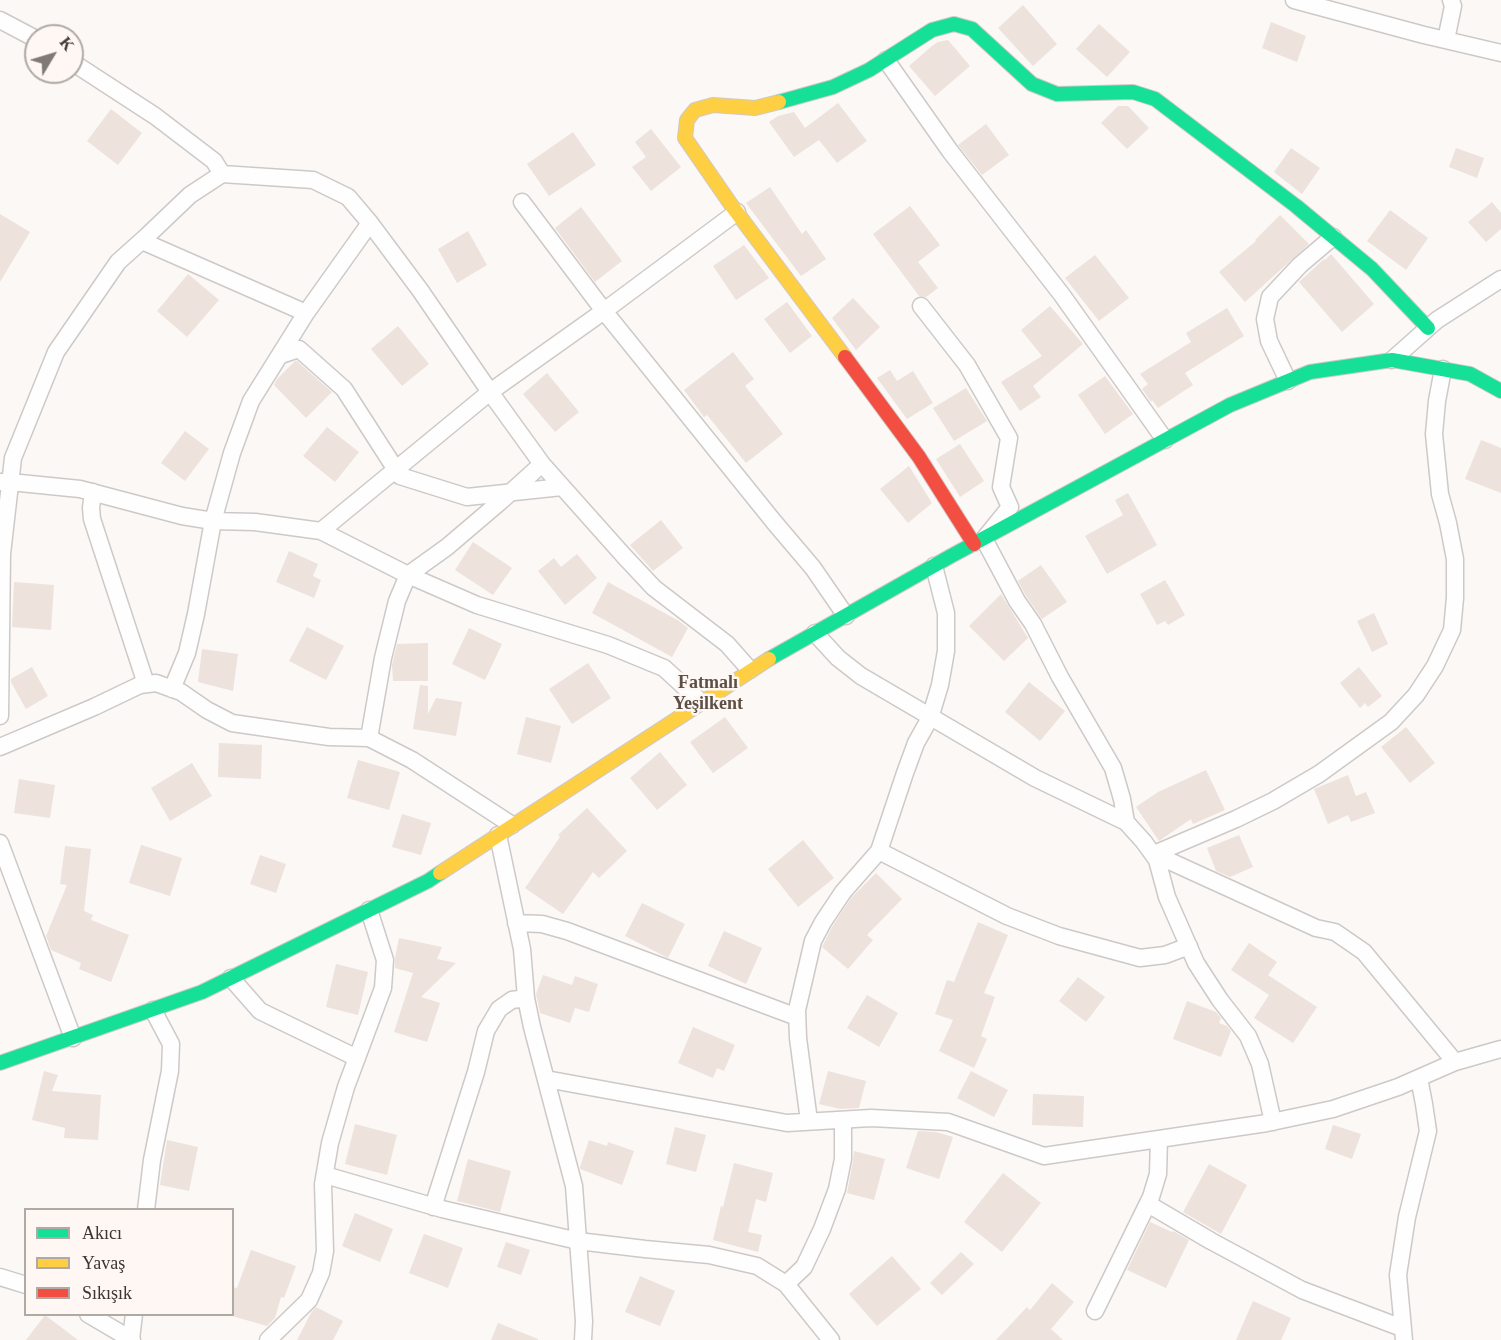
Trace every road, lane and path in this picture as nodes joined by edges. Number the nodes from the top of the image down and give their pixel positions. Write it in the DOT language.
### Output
graph roads {
  1 [pos="1294,0"];
  2 [pos="1451,0"];
  3 [pos="1329,5"];
  4 [pos="0,20"];
  5 [pos="24,33"];
  6 [pos="1446,40"];
  7 [pos="1501,53"];
  8 [pos="886,60"];
  9 [pos="84,70"];
  10 [pos="222,174"];
  11 [pos="522,202"];
  12 [pos="737,212"];
  13 [pos="370,223"];
  14 [pos="1333,237"];
  15 [pos="142,241"];
  16 [pos="1501,279"];
  17 [pos="921,306"];
  18 [pos="604,311"];
  19 [pos="306,313"];
  20 [pos="1428,328"];
  21 [pos="281,355"];
  22 [pos="1392,360"];
  23 [pos="1443,369"];
  24 [pos="1288,381"];
  25 [pos="1501,391"];
  26 [pos="490,392"];
  27 [pos="1166,440"];
  28 [pos="542,464"];
  29 [pos="395,469"];
  30 [pos="5,482"];
  31 [pos="562,487"];
  32 [pos="93,492"];
  33 [pos="511,493"];
  34 [pos="213,521"];
  35 [pos="321,531"];
  36 [pos="979,542"];
  37 [pos="934,566"];
  38 [pos="408,575"];
  39 [pos="846,616"];
  40 [pos="815,633"];
  41 [pos="750,670"];
  42 [pos="146,684"];
  43 [pos="172,689"];
  44 [pos="701,702"];
  45 [pos="0,716"];
  46 [pos="930,718"];
  47 [pos="369,738"];
  48 [pos="0,747"];
  49 [pos="1126,822"];
  50 [pos="513,825"];
  51 [pos="498,835"];
  52 [pos="0,843"];
  53 [pos="879,851"];
  54 [pos="1154,854"];
  55 [pos="8,886"];
  56 [pos="369,909"];
  57 [pos="516,923"];
  58 [pos="1189,946"];
  59 [pos="231,978"];
  60 [pos="526,998"];
  61 [pos="153,1010"];
  62 [pos="797,1017"];
  63 [pos="73,1038"];
  64 [pos="1501,1049"];
  65 [pos="357,1058"];
  66 [pos="1455,1062"];
  67 [pos="0,1063"];
  68 [pos="1419,1078"];
  69 [pos="546,1079"];
  70 [pos="843,1120"];
  71 [pos="809,1121"];
  72 [pos="1273,1122"];
  73 [pos="1159,1139"];
  74 [pos="325,1175"];
  75 [pos="1148,1204"];
  76 [pos="434,1207"];
  77 [pos="146,1208"];
  78 [pos="578,1241"];
  79 [pos="0,1277"];
  80 [pos="24,1284"];
  81 [pos="786,1284"];
  82 [pos="1095,1311"];
  83 [pos="91,1316"];
  84 [pos="134,1316"];
  85 [pos="1403,1334"];
  86 [pos="131,1340"];
  87 [pos="268,1340"];
  88 [pos="583,1340"];
  89 [pos="831,1340"];
  1 -- 3 [label="street"];
  2 -- 6 [label="street"];
  3 -- 6 [label="street"];
  4 -- 5 [label="street"];
  6 -- 7 [label="street"];
  8 -- 12 [label="street"];
  8 -- 14 [label="street"];
  8 -- 27 [label="street"];
  9 -- 10 [label="street"];
  10 -- 13 [label="street"];
  10 -- 15 [label="street"];
  11 -- 18 [label="street"];
  12 -- 18 [label="street"];
  12 -- 36 [label="street"];
  13 -- 19 [label="street"];
  13 -- 26 [label="street"];
  14 -- 20 [label="street"];
  14 -- 24 [label="street"];
  15 -- 19 [label="street"];
  15 -- 30 [label="street"];
  16 -- 20 [label="street"];
  17 -- 36 [label="street"];
  18 -- 26 [label="street"];
  18 -- 39 [label="street"];
  19 -- 21 [label="street"];
  20 -- 22 [label="street"];
  21 -- 29 [label="street"];
  21 -- 34 [label="street"];
  22 -- 23 [label="street"];
  22 -- 24 [label="street"];
  23 -- 25 [label="street"];
  23 -- 54 [label="street"];
  24 -- 27 [label="street"];
  26 -- 28 [label="street"];
  26 -- 29 [label="street"];
  27 -- 36 [label="street"];
  28 -- 31 [label="street"];
  28 -- 33 [label="street"];
  29 -- 33 [label="street"];
  29 -- 35 [label="street"];
  30 -- 32 [label="street"];
  30 -- 45 [label="street"];
  31 -- 33 [label="street"];
  31 -- 41 [label="street"];
  32 -- 34 [label="street"];
  32 -- 42 [label="street"];
  33 -- 38 [label="street"];
  34 -- 35 [label="street"];
  34 -- 43 [label="street"];
  35 -- 38 [label="street"];
  36 -- 37 [label="street"];
  36 -- 49 [label="street"];
  37 -- 39 [label="street"];
  37 -- 46 [label="street"];
  38 -- 44 [label="street"];
  38 -- 47 [label="street"];
  39 -- 40 [label="street"];
  40 -- 41 [label="street"];
  40 -- 46 [label="street"];
  41 -- 44 [label="street"];
  42 -- 43 [label="street"];
  42 -- 48 [label="street"];
  43 -- 47 [label="street"];
  44 -- 50 [label="street"];
  46 -- 49 [label="street"];
  46 -- 53 [label="street"];
  47 -- 50 [label="street"];
  49 -- 54 [label="street"];
  50 -- 51 [label="street"];
  51 -- 56 [label="street"];
  51 -- 57 [label="street"];
  52 -- 55 [label="street"];
  53 -- 58 [label="street"];
  53 -- 62 [label="street"];
  54 -- 58 [label="street"];
  54 -- 66 [label="street"];
  55 -- 63 [label="street"];
  56 -- 59 [label="street"];
  56 -- 65 [label="street"];
  57 -- 60 [label="street"];
  57 -- 62 [label="street"];
  58 -- 72 [label="street"];
  59 -- 61 [label="street"];
  59 -- 65 [label="street"];
  60 -- 69 [label="street"];
  60 -- 76 [label="street"];
  61 -- 63 [label="street"];
  61 -- 77 [label="street"];
  62 -- 71 [label="street"];
  63 -- 67 [label="street"];
  64 -- 66 [label="street"];
  65 -- 74 [label="street"];
  66 -- 68 [label="street"];
  68 -- 72 [label="street"];
  68 -- 85 [label="street"];
  69 -- 71 [label="street"];
  69 -- 78 [label="street"];
  70 -- 71 [label="street"];
  70 -- 73 [label="street"];
  70 -- 81 [label="street"];
  72 -- 73 [label="street"];
  73 -- 75 [label="street"];
  74 -- 76 [label="street"];
  74 -- 87 [label="street"];
  75 -- 82 [label="street"];
  75 -- 85 [label="street"];
  76 -- 78 [label="street"];
  78 -- 81 [label="street"];
  78 -- 88 [label="street"];
  79 -- 80 [label="street"];
  81 -- 89 [label="street"];
  83 -- 86 [label="street"];
  84 -- 86 [label="street"];
}
